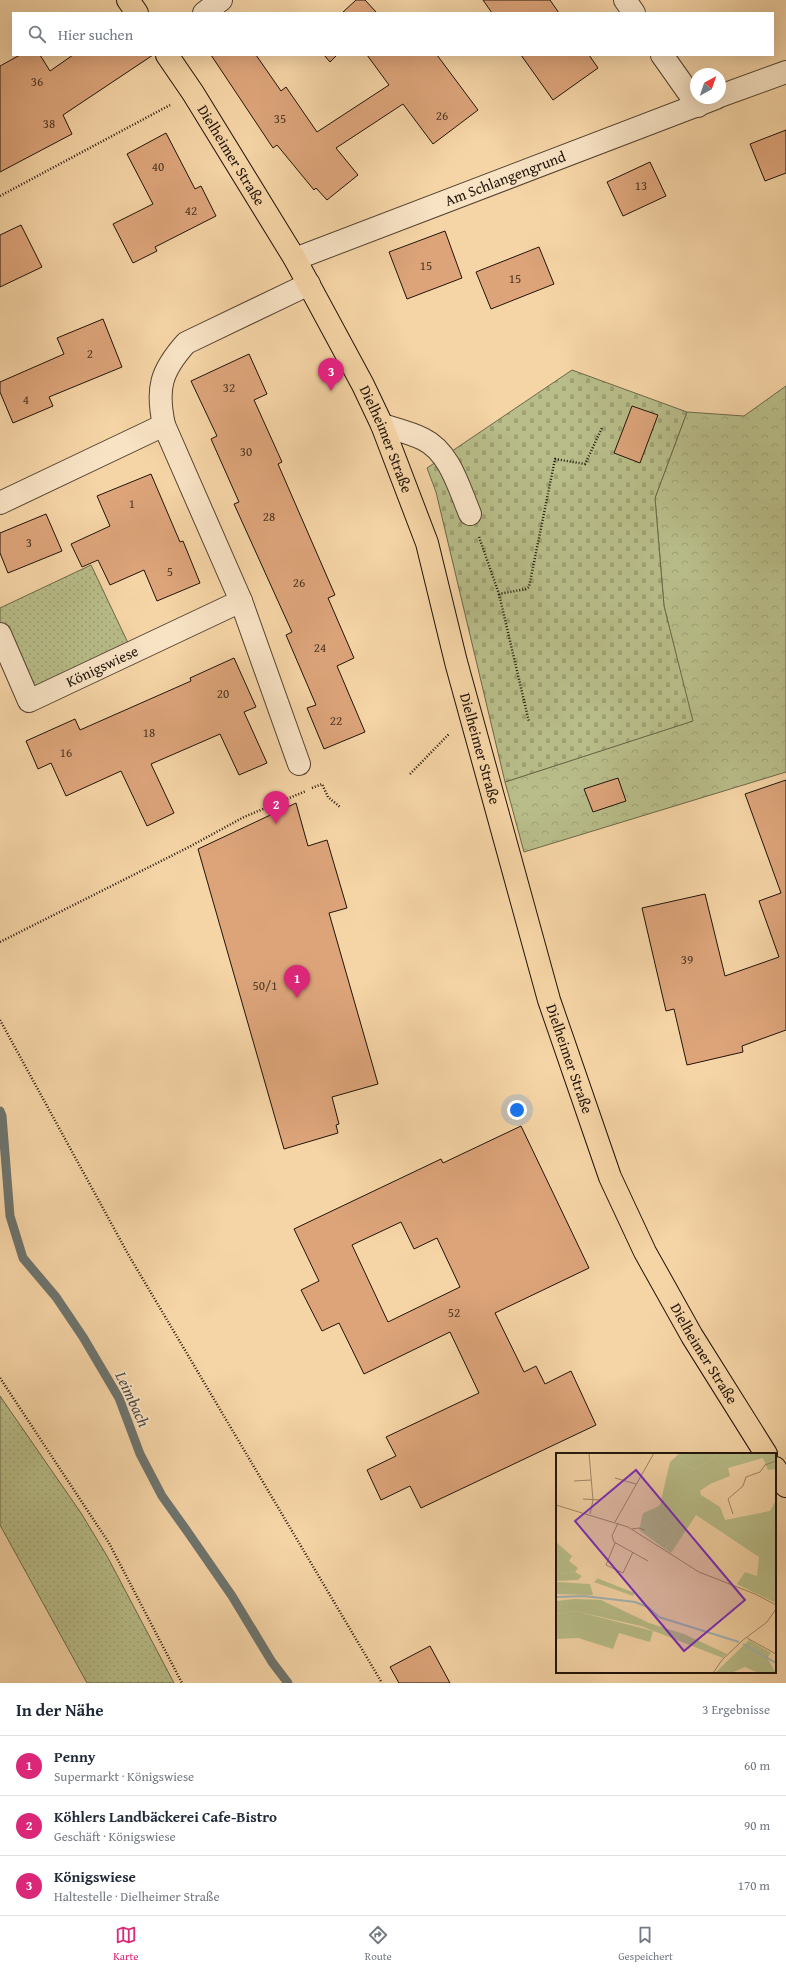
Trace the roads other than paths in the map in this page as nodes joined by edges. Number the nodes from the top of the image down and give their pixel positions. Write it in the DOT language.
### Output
graph roads {
  1 [pos="128,0"];
  2 [pos="221,0"];
  3 [pos="625,0"];
  4 [pos="136,12"];
  5 [pos="205,12"];
  6 [pos="633,12"];
  7 [pos="168,56"];
  8 [pos="663,56"];
  9 [pos="786,72"];
  10 [pos="690,84"];
  11 [pos="726,94"];
  12 [pos="702,104"];
  13 [pos="295,259"];
  14 [pos="309,284"];
  15 [pos="164,425"];
  16 [pos="382,425"];
  17 [pos="0,503"];
  18 [pos="470,514"];
  19 [pos="241,601"];
  20 [pos="0,634"];
  21 [pos="299,764"];
  22 [pos="765,1453"];
  23 [pos="776,1470"];
  24 [pos="786,1486"];
  1 -- 4 [label="main road"];
  2 -- 5 [label="street"];
  3 -- 6 [label="street"];
  7 -- 13 [label="main road, Dielheimer Straße"];
  8 -- 10 [label="street"];
  9 -- 11 [label="street"];
  12 -- 13 [label="street, Am Schlangengrund"];
  13 -- 14 [label="main road, Dielheimer Straße"];
  14 -- 15 [label="street"];
  14 -- 16 [label="main road, Dielheimer Straße"];
  15 -- 17 [label="street"];
  15 -- 19 [label="street"];
  16 -- 18 [label="street"];
  16 -- 22 [label="main road, Dielheimer Straße"];
  19 -- 20 [label="street, Königswiese"];
  19 -- 21 [label="street"];
  23 -- 24 [label="main road"];
}
